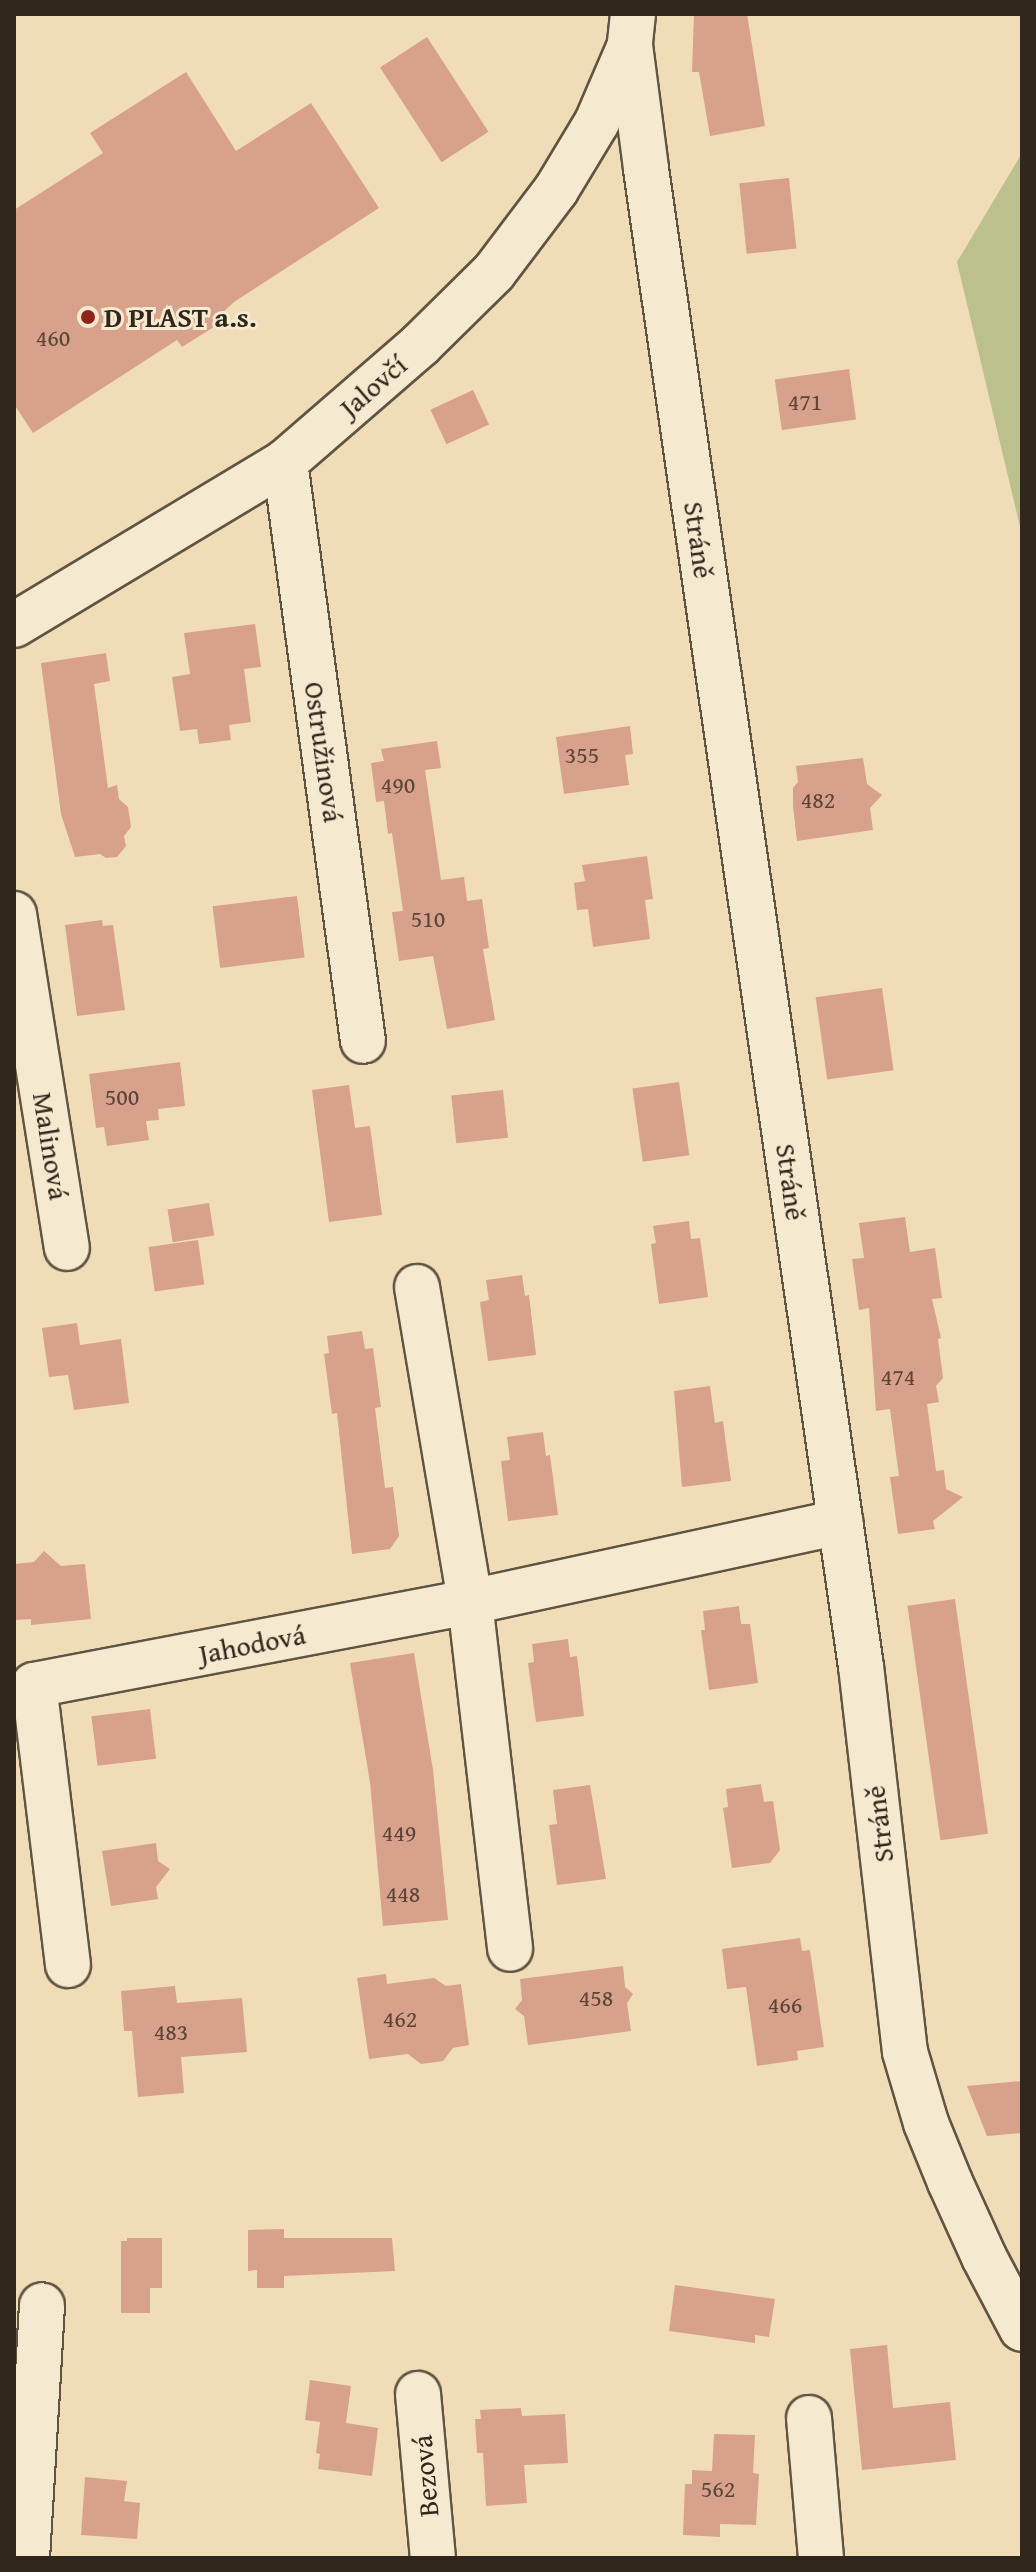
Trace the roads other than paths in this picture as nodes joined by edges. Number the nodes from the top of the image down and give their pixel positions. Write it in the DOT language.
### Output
graph roads {
  1 [pos="632,30"];
  2 [pos="285,462"];
  3 [pos="14,625"];
  4 [pos="16,939"];
  5 [pos="363,1041"];
  6 [pos="67,1248"];
  7 [pos="417,1287"];
  8 [pos="840,1522"];
  9 [pos="470,1602"];
  10 [pos="24,1685"];
  11 [pos="510,1949"];
  12 [pos="68,1965"];
  13 [pos="42,2305"];
  14 [pos="1022,2329"];
  15 [pos="418,2394"];
  16 [pos="809,2418"];
  17 [pos="27,2558"];
  18 [pos="433,2558"];
  19 [pos="821,2558"];
  1 -- 2 [label="street, Jalovčí"];
  1 -- 8 [label="street, Stráně"];
  2 -- 3 [label="street, Jalovčí"];
  2 -- 5 [label="street, Ostružinová"];
  4 -- 6 [label="street, Malinová"];
  7 -- 9 [label="street"];
  8 -- 9 [label="street, Jahodová"];
  8 -- 14 [label="street, Stráně"];
  9 -- 10 [label="street, Jahodová"];
  9 -- 11 [label="street"];
  10 -- 12 [label="street, Jahodová"];
  13 -- 17 [label="street"];
  15 -- 18 [label="street, Bezová"];
  16 -- 19 [label="street"];
}
